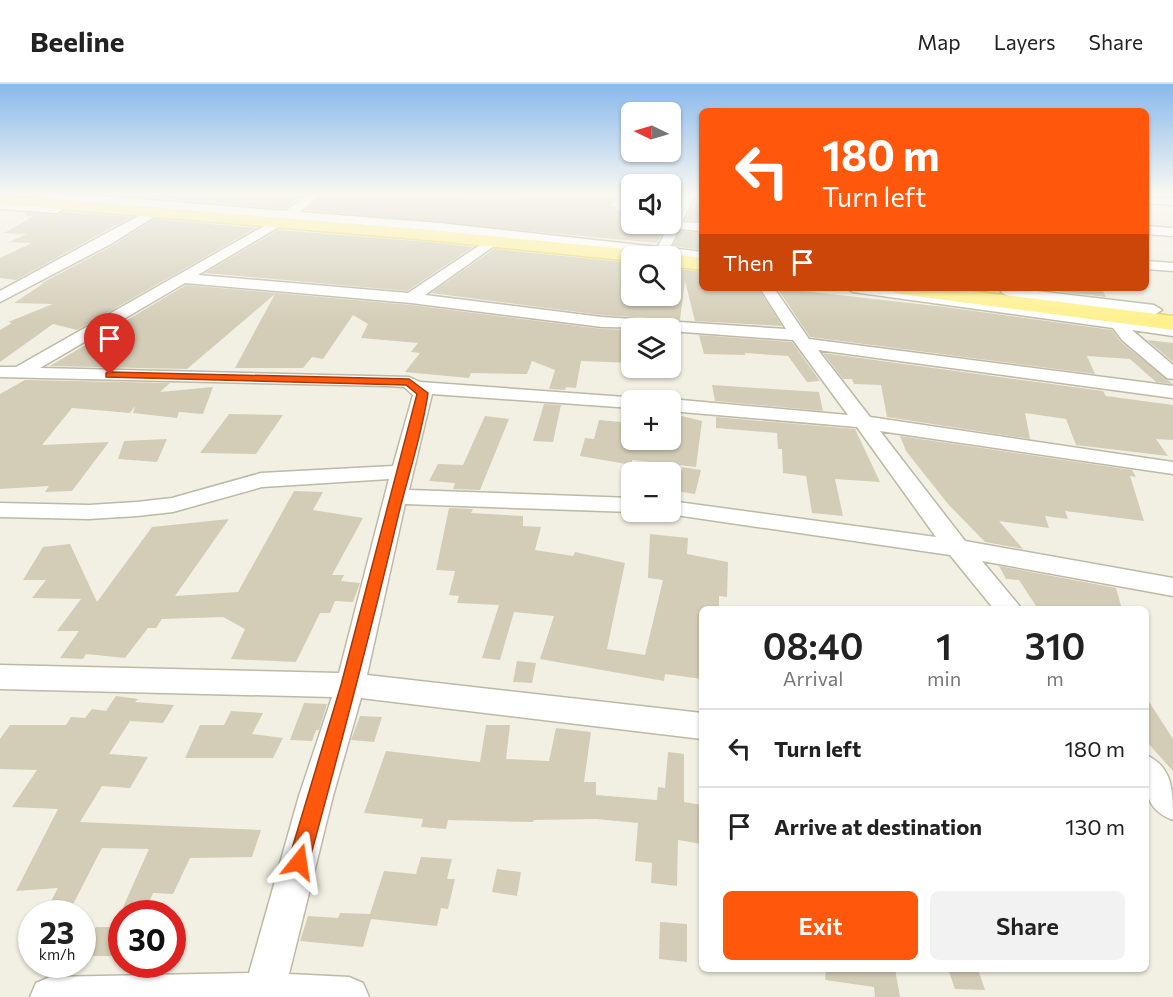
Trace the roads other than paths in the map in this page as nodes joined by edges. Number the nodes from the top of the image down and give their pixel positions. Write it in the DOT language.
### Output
graph roads {
  1 [pos="107,238"];
  2 [pos="252,238"];
  3 [pos="430,238"];
  4 [pos="461,238"];
  5 [pos="494,238"];
  6 [pos="488,244"];
  7 [pos="621,251"];
  8 [pos="621,255"];
  9 [pos="681,256"];
  10 [pos="699,256"];
  11 [pos="621,260"];
  12 [pos="681,260"];
  13 [pos="699,263"];
  14 [pos="1149,265"];
  15 [pos="681,266"];
  16 [pos="1173,267"];
  17 [pos="699,269"];
  18 [pos="180,278"];
  19 [pos="769,291"];
  20 [pos="877,291"];
  21 [pos="921,291"];
  22 [pos="989,291"];
  23 [pos="1147,295"];
  24 [pos="0,297"];
  25 [pos="411,298"];
  26 [pos="1114,320"];
  27 [pos="1165,321"];
  28 [pos="801,339"];
  29 [pos="1173,374"];
  30 [pos="6,376"];
  31 [pos="418,387"];
  32 [pos="1173,392"];
  33 [pos="621,401"];
  34 [pos="681,406"];
  35 [pos="862,422"];
  36 [pos="1173,468"];
  37 [pos="402,472"];
  38 [pos="396,497"];
  39 [pos="621,505"];
  40 [pos="0,510"];
  41 [pos="681,510"];
  42 [pos="957,548"];
  43 [pos="1173,586"];
  44 [pos="1006,606"];
  45 [pos="0,677"];
  46 [pos="350,685"];
  47 [pos="699,726"];
  48 [pos="1149,774"];
  49 [pos="1173,804"];
  50 [pos="263,995"];
  51 [pos="50,997"];
  52 [pos="349,997"];
  1 -- 24 [label="street"];
  2 -- 18 [label="street"];
  3 -- 6 [label="street"];
  4 -- 6 [label="main road"];
  5 -- 7 [label="street"];
  6 -- 8 [label="main road"];
  6 -- 11 [label="street"];
  6 -- 25 [label="street"];
  9 -- 10 [label="street"];
  12 -- 13 [label="main road"];
  14 -- 16 [label="street"];
  15 -- 17 [label="street"];
  18 -- 25 [label="street"];
  18 -- 30 [label="street"];
  19 -- 28 [label="street"];
  20 -- 26 [label="street"];
  21 -- 26 [label="main road"];
  22 -- 27 [label="street"];
  23 -- 27 [label="street"];
  25 -- 28 [label="street"];
  26 -- 27 [label="main road"];
  26 -- 29 [label="street"];
  28 -- 32 [label="street"];
  28 -- 35 [label="street"];
  30 -- 31 [label="street"];
  31 -- 33 [label="street"];
  31 -- 37 [label="street"];
  34 -- 35 [label="street"];
  35 -- 36 [label="street"];
  35 -- 42 [label="street"];
  37 -- 38 [label="street"];
  37 -- 40 [label="street"];
  38 -- 39 [label="street"];
  38 -- 46 [label="street"];
  41 -- 42 [label="street"];
  42 -- 43 [label="street"];
  42 -- 44 [label="street"];
  45 -- 46 [label="street"];
  46 -- 47 [label="street"];
  46 -- 50 [label="street"];
  48 -- 49 [label="street"];
  50 -- 51 [label="street"];
  50 -- 52 [label="street"];
}
